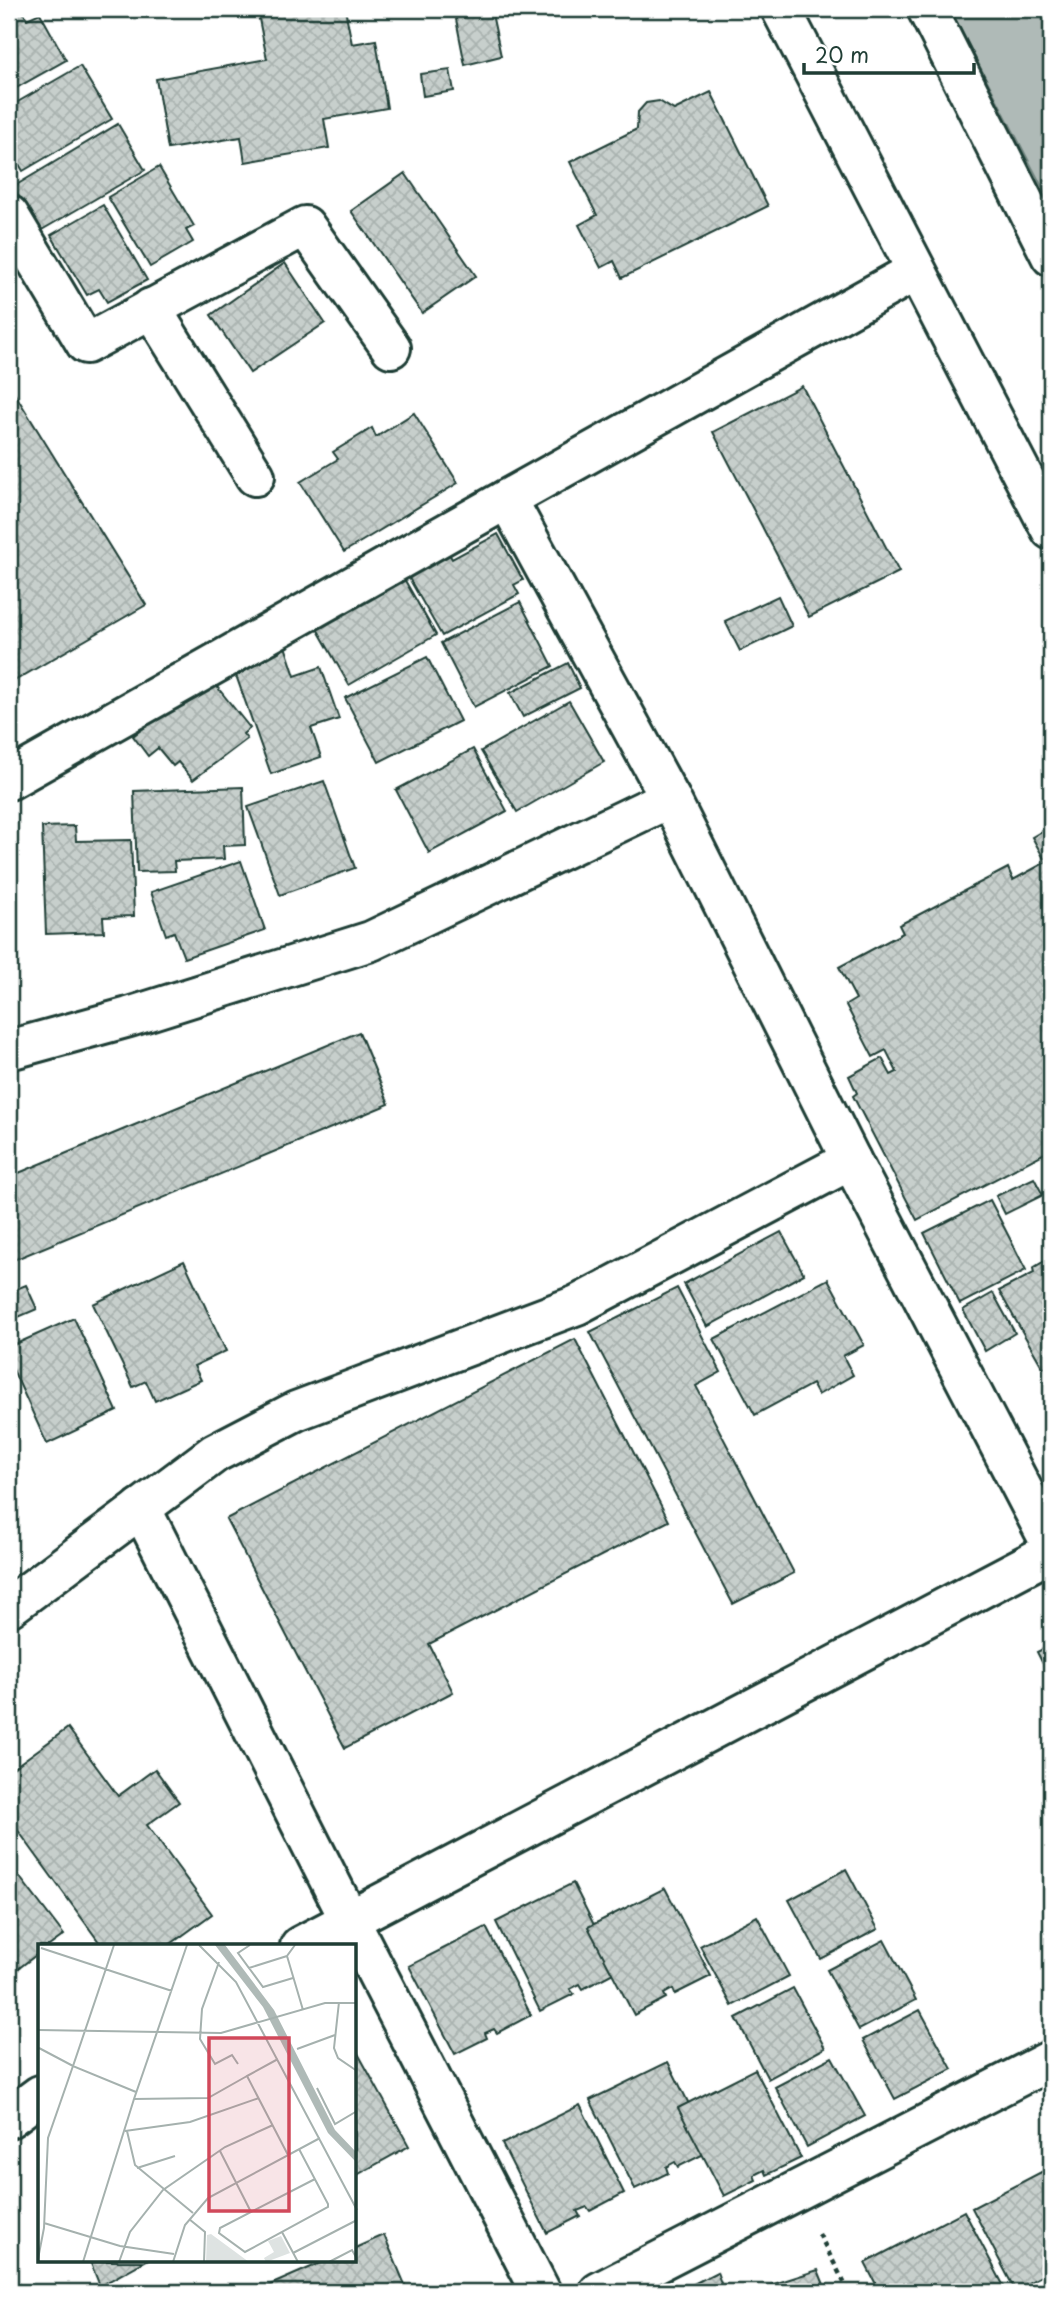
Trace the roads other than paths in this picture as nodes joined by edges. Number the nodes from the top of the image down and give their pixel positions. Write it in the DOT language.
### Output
graph roads {
  1 [pos="781,9"];
  2 [pos="927,9"];
  3 [pos="9,215"];
  4 [pos="1051,256"];
  5 [pos="916,271"];
  6 [pos="151,308"];
  7 [pos="391,348"];
  8 [pos="255,476"];
  9 [pos="506,499"];
  10 [pos="1051,530"];
  11 [pos="9,779"];
  12 [pos="670,798"];
  13 [pos="9,1050"];
  14 [pos="851,1160"];
  15 [pos="141,1508"];
  16 [pos="1051,1545"];
  17 [pos="1051,1552"];
  18 [pos="9,1607"];
  19 [pos="349,1919"];
  20 [pos="304,1944"];
  21 [pos="1051,2060"];
  22 [pos="38,2096"];
  23 [pos="9,2118"];
  24 [pos="541,2292"];
  25 [pos="599,2292"];
  1 -- 5 [label="street"];
  2 -- 4 [label="street"];
  3 -- 6 [label="street"];
  5 -- 9 [label="street"];
  5 -- 10 [label="street"];
  6 -- 7 [label="street"];
  6 -- 8 [label="street"];
  9 -- 11 [label="street"];
  9 -- 12 [label="street"];
  12 -- 13 [label="street"];
  12 -- 14 [label="street"];
  14 -- 15 [label="street"];
  14 -- 16 [label="street"];
  15 -- 18 [label="street"];
  15 -- 19 [label="street"];
  17 -- 19 [label="street"];
  19 -- 20 [label="street"];
  19 -- 24 [label="street"];
  21 -- 25 [label="street"];
  22 -- 23 [label="street"];
}
